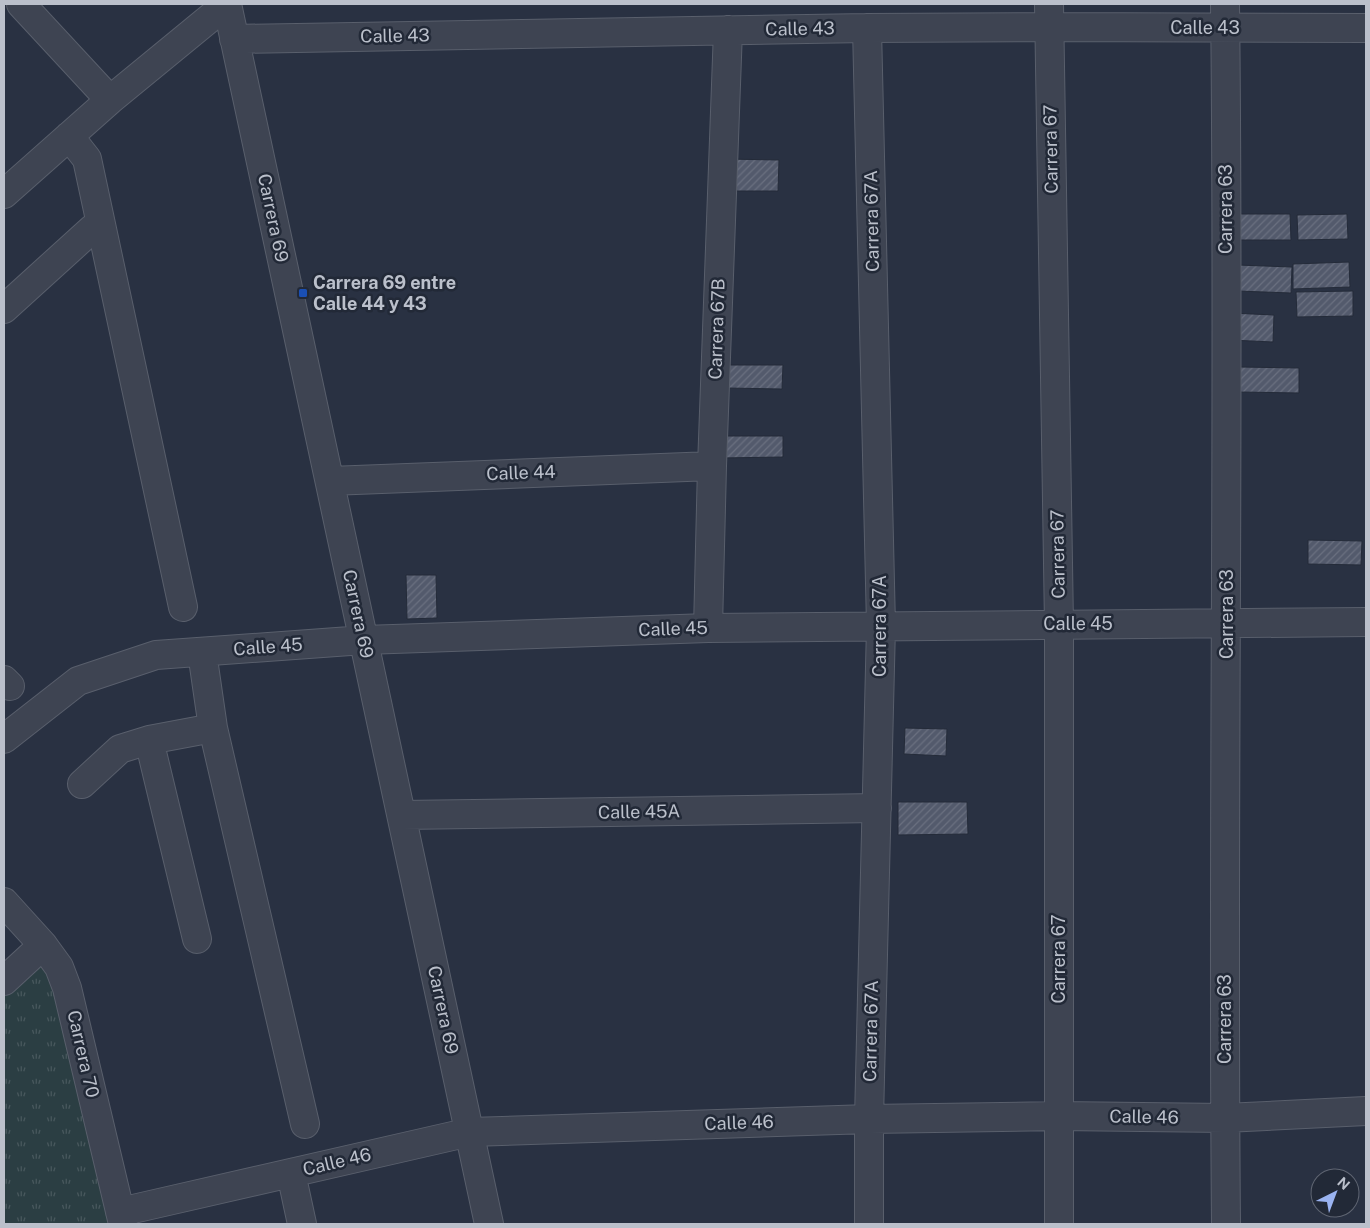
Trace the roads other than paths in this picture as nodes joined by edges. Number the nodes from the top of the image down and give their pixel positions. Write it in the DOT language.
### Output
graph roads {
  1 [pos="21,4"];
  2 [pos="227,4"];
  3 [pos="1049,15"];
  4 [pos="1225,16"];
  5 [pos="867,28"];
  6 [pos="1366,28"];
  7 [pos="728,30"];
  8 [pos="234,39"];
  9 [pos="110,100"];
  10 [pos="69,136"];
  11 [pos="4,194"];
  12 [pos="101,227"];
  13 [pos="4,309"];
  14 [pos="712,466"];
  15 [pos="330,481"];
  16 [pos="184,607"];
  17 [pos="1366,622"];
  18 [pos="1227,623"];
  19 [pos="1059,624"];
  20 [pos="881,626"];
  21 [pos="708,628"];
  22 [pos="364,640"];
  23 [pos="202,652"];
  24 [pos="213,728"];
  25 [pos="4,739"];
  26 [pos="148,740"];
  27 [pos="82,784"];
  28 [pos="877,808"];
  29 [pos="402,815"];
  30 [pos="4,902"];
  31 [pos="197,939"];
  32 [pos="42,945"];
  33 [pos="4,981"];
  34 [pos="1366,1111"];
  35 [pos="1058,1116"];
  36 [pos="1225,1118"];
  37 [pos="869,1119"];
  38 [pos="305,1124"];
  39 [pos="470,1132"];
  40 [pos="290,1173"];
  41 [pos="122,1218"];
  42 [pos="302,1224"];
  43 [pos="489,1224"];
  44 [pos="869,1224"];
  45 [pos="1058,1224"];
  46 [pos="1226,1224"];
  1 -- 9 [label="street"];
  2 -- 8 [label="street, Carrera 69"];
  2 -- 9 [label="street"];
  3 -- 4 [label="street, Calle 43"];
  3 -- 5 [label="street, Calle 43"];
  3 -- 19 [label="street, Carrera 67"];
  4 -- 6 [label="street, Calle 43"];
  4 -- 18 [label="street, Carrera 63"];
  5 -- 7 [label="street, Calle 43"];
  5 -- 20 [label="street, Carrera 67A"];
  7 -- 8 [label="street, Calle 43"];
  7 -- 14 [label="street, Carrera 67B"];
  8 -- 15 [label="street, Carrera 69"];
  9 -- 10 [label="street"];
  10 -- 11 [label="street"];
  10 -- 12 [label="street"];
  12 -- 13 [label="street"];
  12 -- 16 [label="street"];
  14 -- 15 [label="street, Calle 44"];
  14 -- 21 [label="street, Carrera 67B"];
  15 -- 22 [label="street, Carrera 69"];
  17 -- 18 [label="street, Calle 45"];
  18 -- 19 [label="street, Calle 45"];
  18 -- 36 [label="street, Carrera 63"];
  19 -- 20 [label="street, Calle 45"];
  19 -- 35 [label="street, Carrera 67"];
  20 -- 21 [label="street, Calle 45"];
  20 -- 28 [label="street, Carrera 67A"];
  21 -- 22 [label="street, Calle 45"];
  22 -- 23 [label="street, Calle 45"];
  22 -- 29 [label="street, Carrera 69"];
  23 -- 24 [label="street"];
  23 -- 25 [label="street, Calle 45"];
  24 -- 26 [label="street"];
  24 -- 38 [label="street"];
  26 -- 27 [label="street"];
  26 -- 31 [label="street"];
  28 -- 29 [label="street, Calle 45A"];
  28 -- 37 [label="street, Carrera 67A"];
  29 -- 39 [label="street, Carrera 69"];
  30 -- 32 [label="street, Carrera 70"];
  32 -- 33 [label="street"];
  32 -- 41 [label="street, Carrera 70"];
  34 -- 36 [label="street, Calle 46"];
  35 -- 36 [label="street, Calle 46"];
  35 -- 37 [label="street, Calle 46"];
  35 -- 45 [label="street, Carrera 67"];
  36 -- 46 [label="street, Carrera 63"];
  37 -- 39 [label="street, Calle 46"];
  37 -- 44 [label="street, Carrera 67A"];
  39 -- 40 [label="street, Calle 46"];
  39 -- 43 [label="street, Carrera 69"];
  40 -- 41 [label="street, Calle 46"];
  40 -- 42 [label="street"];
}
